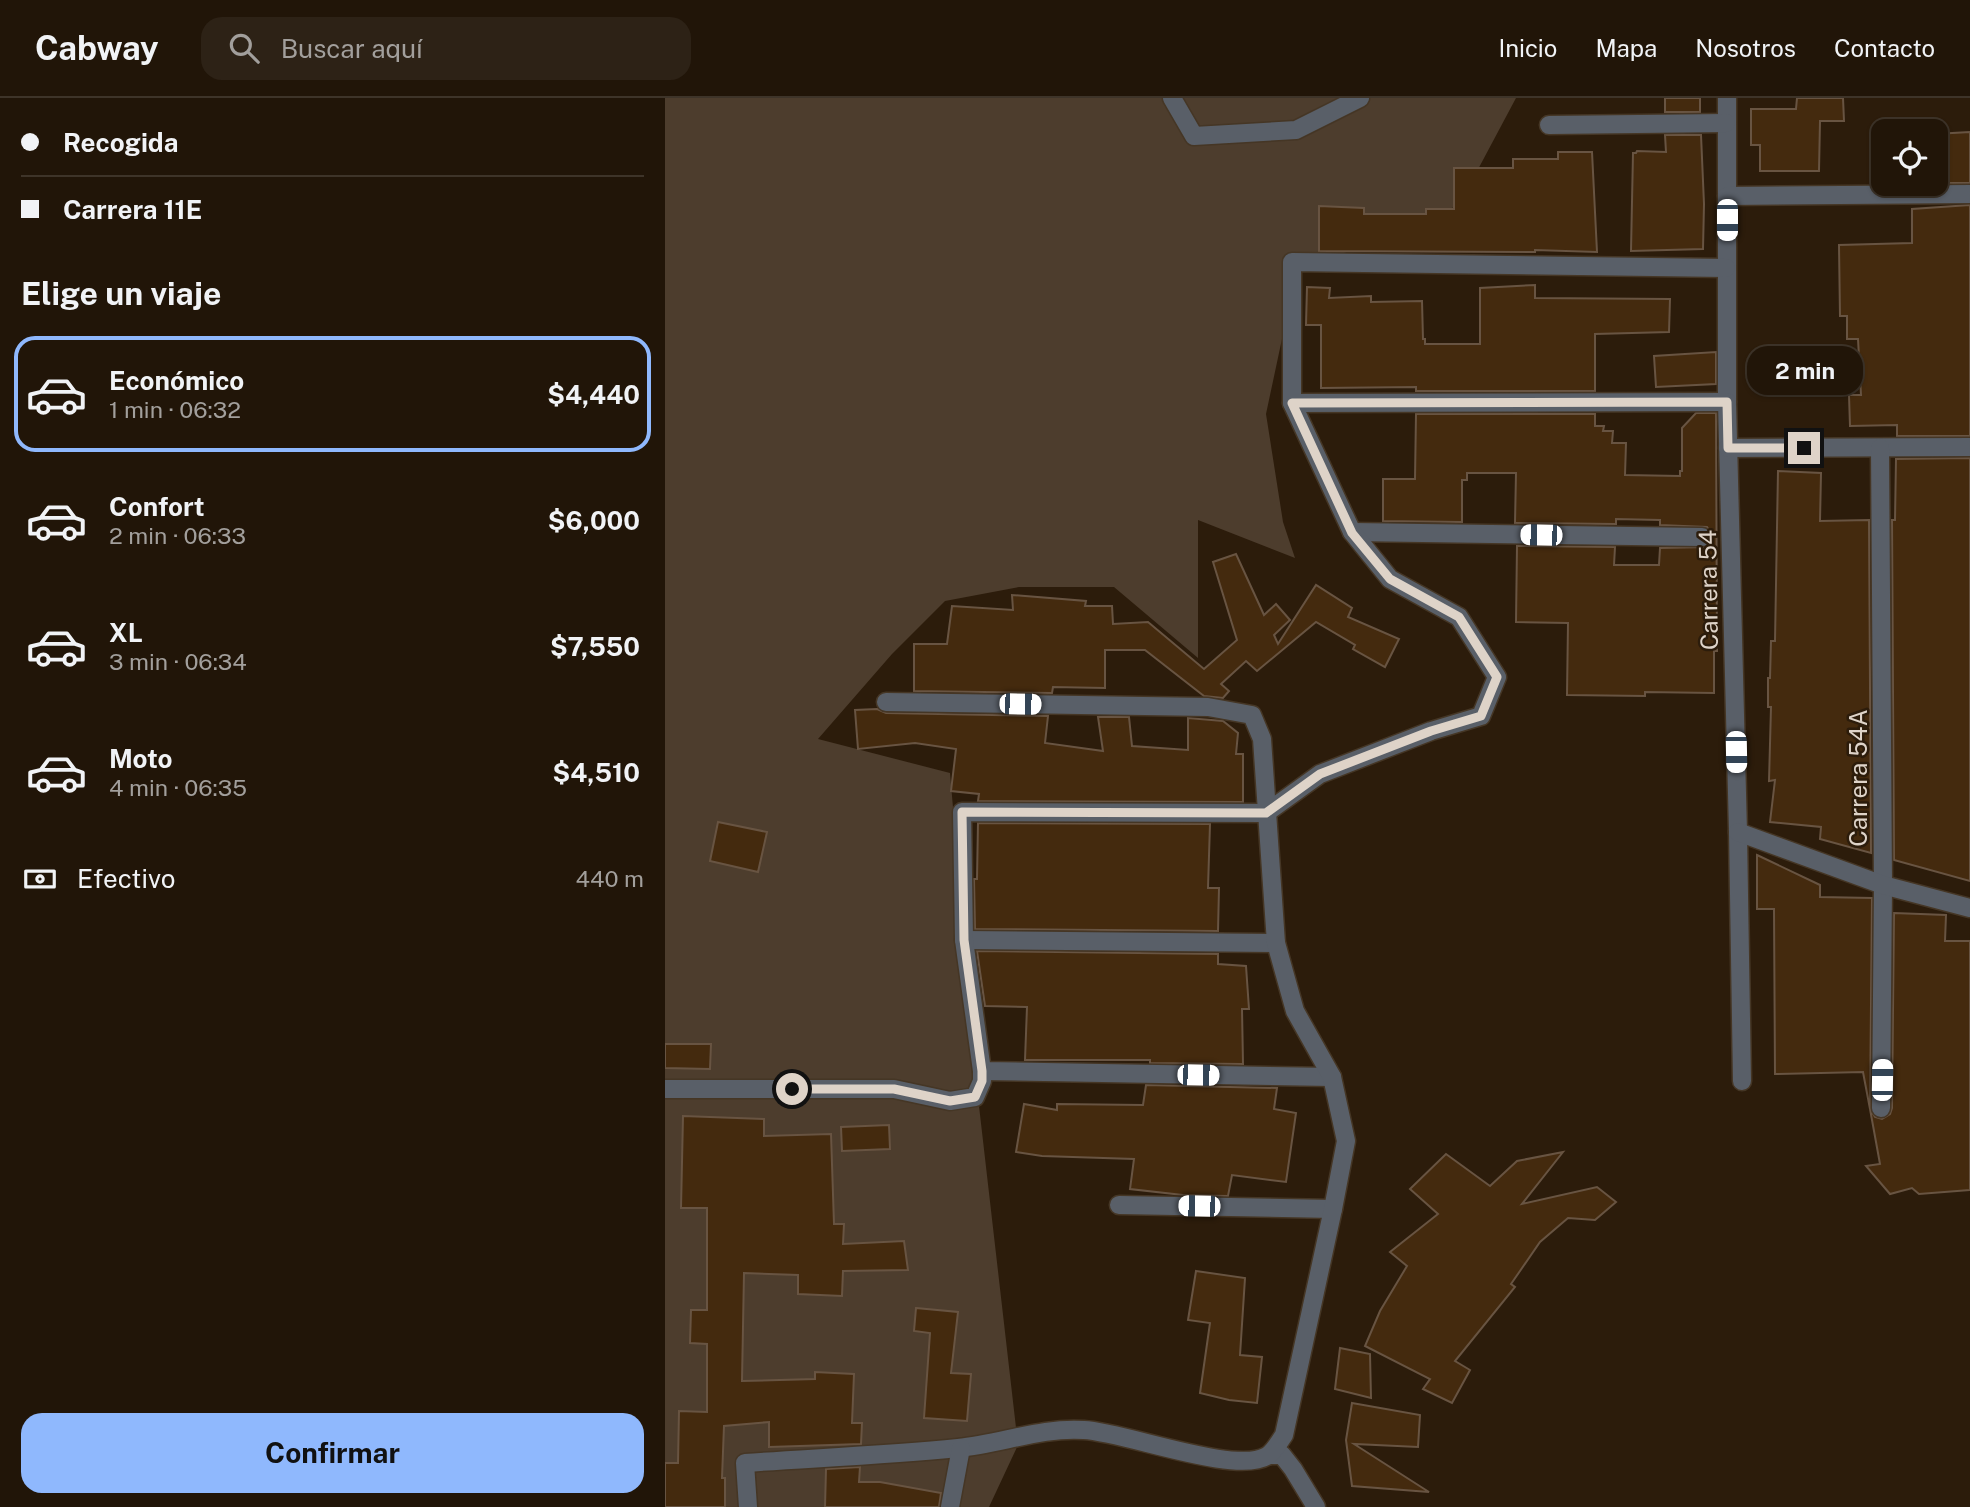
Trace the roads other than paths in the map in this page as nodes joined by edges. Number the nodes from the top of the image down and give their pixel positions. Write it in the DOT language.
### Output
graph roads {
  1 [pos="1172,98"];
  2 [pos="1360,98"];
  3 [pos="1727,98"];
  4 [pos="1726,123"];
  5 [pos="1549,125"];
  6 [pos="1970,194"];
  7 [pos="1727,196"];
  8 [pos="1726,268"];
  9 [pos="1727,402"];
  10 [pos="1292,403"];
  11 [pos="1970,447"];
  12 [pos="1728,448"];
  13 [pos="1880,448"];
  14 [pos="1352,533"];
  15 [pos="1702,537"];
  16 [pos="886,702"];
  17 [pos="1266,813"];
  18 [pos="1738,832"];
  19 [pos="1883,885"];
  20 [pos="1970,908"];
  21 [pos="964,940"];
  22 [pos="1276,943"];
  23 [pos="982,1071"];
  24 [pos="1332,1077"];
  25 [pos="1742,1081"];
  26 [pos="665,1089"];
  27 [pos="1881,1108"];
  28 [pos="1119,1205"];
  29 [pos="1333,1209"];
  30 [pos="961,1448"];
  31 [pos="1270,1455"];
  32 [pos="748,1507"];
  33 [pos="950,1507"];
  34 [pos="1316,1507"];
  1 -- 2 [label="street"];
  3 -- 4 [label="street, Carrera 54"];
  4 -- 5 [label="street"];
  4 -- 7 [label="street, Carrera 54"];
  6 -- 7 [label="street"];
  7 -- 8 [label="street, Carrera 54"];
  8 -- 9 [label="street, Carrera 54"];
  8 -- 10 [label="street"];
  9 -- 10 [label="street"];
  9 -- 12 [label="street, Carrera 54"];
  10 -- 14 [label="street"];
  11 -- 13 [label="street"];
  12 -- 13 [label="street"];
  12 -- 18 [label="street, Carrera 54"];
  13 -- 19 [label="street, Carrera 54A"];
  14 -- 15 [label="street"];
  14 -- 17 [label="street"];
  16 -- 17 [label="street"];
  17 -- 21 [label="street"];
  17 -- 22 [label="street"];
  18 -- 19 [label="street"];
  18 -- 25 [label="street, Carrera 54"];
  19 -- 20 [label="street"];
  19 -- 27 [label="street, Carrera 54A"];
  21 -- 22 [label="street"];
  21 -- 23 [label="street"];
  22 -- 24 [label="street"];
  23 -- 24 [label="street"];
  23 -- 26 [label="street"];
  24 -- 29 [label="street"];
  28 -- 29 [label="street"];
  29 -- 31 [label="street"];
  30 -- 31 [label="street"];
  30 -- 32 [label="street"];
  30 -- 33 [label="street"];
  31 -- 34 [label="street"];
}
